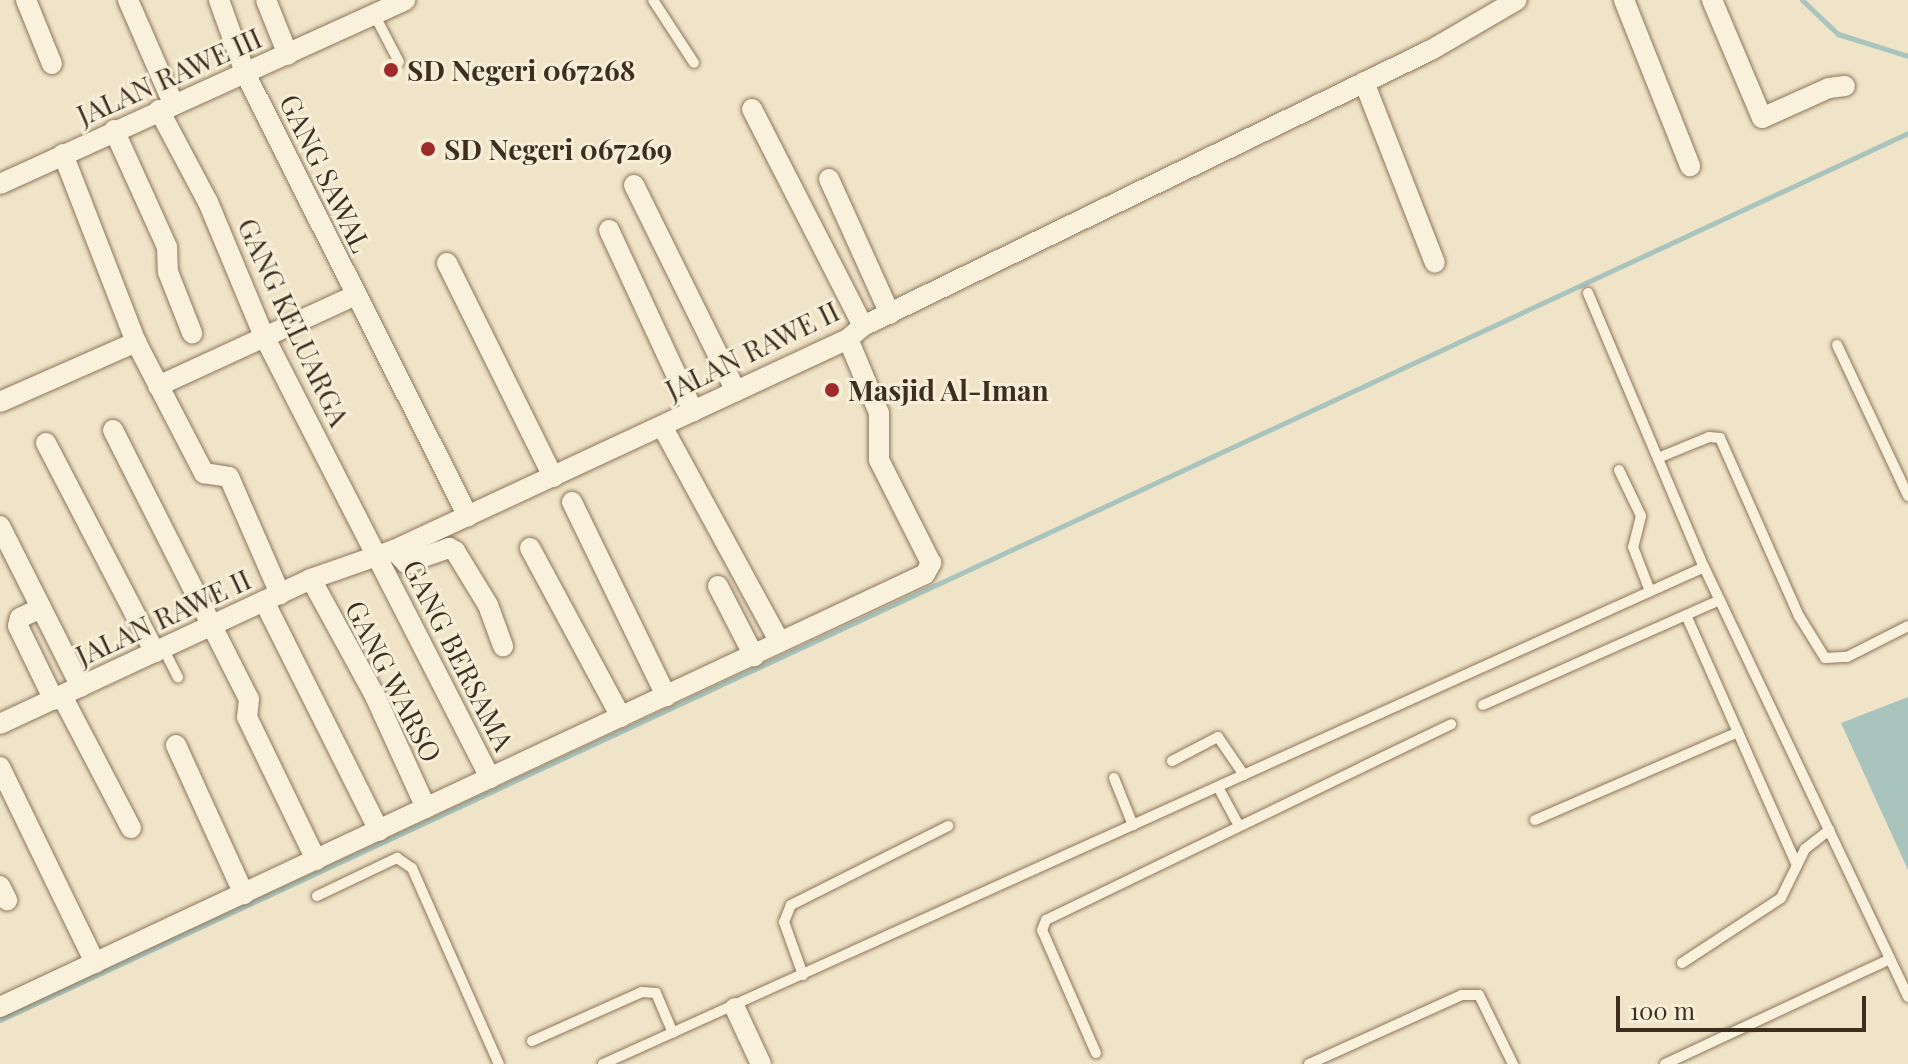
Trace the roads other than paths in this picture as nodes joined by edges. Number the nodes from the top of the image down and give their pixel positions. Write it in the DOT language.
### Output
graph roads {
  1 [pos="26,0"];
  2 [pos="128,0"];
  3 [pos="219,0"];
  4 [pos="266,0"];
  5 [pos="653,0"];
  6 [pos="1517,0"];
  7 [pos="1624,0"];
  8 [pos="1712,0"];
  9 [pos="387,6"];
  10 [pos="288,55"];
  11 [pos="399,62"];
  12 [pos="694,63"];
  13 [pos="52,64"];
  14 [pos="246,75"];
  15 [pos="1364,82"];
  16 [pos="1845,86"];
  17 [pos="166,106"];
  18 [pos="752,109"];
  19 [pos="114,130"];
  20 [pos="63,154"];
  21 [pos="1690,166"];
  22 [pos="829,179"];
  23 [pos="0,184"];
  24 [pos="634,185"];
  25 [pos="609,230"];
  26 [pos="447,263"];
  27 [pos="1435,263"];
  28 [pos="1588,293"];
  29 [pos="354,296"];
  30 [pos="890,314"];
  31 [pos="192,333"];
  32 [pos="856,333"];
  33 [pos="264,336"];
  34 [pos="136,342"];
  35 [pos="1837,345"];
  36 [pos="158,386"];
  37 [pos="736,391"];
  38 [pos="0,402"];
  39 [pos="693,411"];
  40 [pos="662,426"];
  41 [pos="113,430"];
  42 [pos="46,443"];
  43 [pos="1658,458"];
  44 [pos="1619,470"];
  45 [pos="553,477"];
  46 [pos="1908,496"];
  47 [pos="572,502"];
  48 [pos="468,516"];
  49 [pos="0,526"];
  50 [pos="530,548"];
  51 [pos="386,554"];
  52 [pos="1704,567"];
  53 [pos="311,579"];
  54 [pos="718,586"];
  55 [pos="1650,591"];
  56 [pos="272,598"];
  57 [pos="1720,600"];
  58 [pos="41,608"];
  59 [pos="1686,615"];
  60 [pos="212,626"];
  61 [pos="1908,626"];
  62 [pos="780,642"];
  63 [pos="503,646"];
  64 [pos="159,650"];
  65 [pos="754,656"];
  66 [pos="178,677"];
  67 [pos="65,694"];
  68 [pos="666,696"];
  69 [pos="1483,705"];
  70 [pos="621,717"];
  71 [pos="0,724"];
  72 [pos="1451,724"];
  73 [pos="1738,732"];
  74 [pos="176,745"];
  75 [pos="1172,761"];
  76 [pos="0,767"];
  77 [pos="1244,775"];
  78 [pos="490,778"];
  79 [pos="1114,778"];
  80 [pos="1218,787"];
  81 [pos="426,808"];
  82 [pos="1535,820"];
  83 [pos="1133,825"];
  84 [pos="948,826"];
  85 [pos="1239,826"];
  86 [pos="131,828"];
  87 [pos="1829,830"];
  88 [pos="379,831"];
  89 [pos="316,860"];
  90 [pos="1797,866"];
  91 [pos="244,894"];
  92 [pos="317,896"];
  93 [pos="1890,959"];
  94 [pos="95,963"];
  95 [pos="1682,963"];
  96 [pos="803,975"];
  97 [pos="1908,997"];
  98 [pos="0,1007"];
  99 [pos="735,1008"];
  100 [pos="673,1033"];
  101 [pos="532,1041"];
  102 [pos="1096,1053"];
  103 [pos="494,1062"];
  104 [pos="603,1064"];
  105 [pos="761,1064"];
  106 [pos="1309,1064"];
  107 [pos="1513,1064"];
  108 [pos="1665,1064"];
  1 -- 13 [label="street"];
  2 -- 17 [label="street, GANG KELUARGA"];
  3 -- 14 [label="street, GANG SAWAL"];
  4 -- 10 [label="street"];
  5 -- 12 [label="lane"];
  6 -- 15 [label="street, JALAN RAWE II"];
  7 -- 21 [label="street"];
  8 -- 16 [label="street"];
  9 -- 10 [label="street, JALAN RAWE III"];
  9 -- 11 [label="lane"];
  10 -- 14 [label="street, JALAN RAWE III"];
  14 -- 17 [label="street, JALAN RAWE III"];
  14 -- 29 [label="street, GANG SAWAL"];
  15 -- 27 [label="street"];
  15 -- 30 [label="street, JALAN RAWE II"];
  17 -- 19 [label="street, JALAN RAWE III"];
  17 -- 33 [label="street, GANG KELUARGA"];
  18 -- 32 [label="street"];
  19 -- 20 [label="street, JALAN RAWE III"];
  19 -- 31 [label="street"];
  20 -- 23 [label="street, JALAN RAWE III"];
  20 -- 34 [label="street"];
  22 -- 30 [label="street"];
  24 -- 37 [label="street"];
  25 -- 39 [label="street"];
  26 -- 45 [label="street"];
  28 -- 43 [label="lane"];
  29 -- 33 [label="street"];
  29 -- 48 [label="street, GANG SAWAL"];
  30 -- 32 [label="street, JALAN RAWE II"];
  32 -- 37 [label="street, JALAN RAWE II"];
  32 -- 62 [label="street"];
  33 -- 36 [label="street"];
  33 -- 51 [label="street, GANG KELUARGA"];
  34 -- 36 [label="street"];
  34 -- 38 [label="street"];
  35 -- 46 [label="lane"];
  36 -- 56 [label="street"];
  37 -- 39 [label="street, JALAN RAWE II"];
  39 -- 40 [label="street, JALAN RAWE II"];
  40 -- 45 [label="street, JALAN RAWE II"];
  40 -- 62 [label="street"];
  41 -- 60 [label="street"];
  42 -- 64 [label="street"];
  43 -- 52 [label="lane"];
  43 -- 61 [label="lane"];
  44 -- 55 [label="lane"];
  45 -- 48 [label="street, JALAN RAWE II"];
  47 -- 68 [label="street"];
  48 -- 51 [label="street, JALAN RAWE II"];
  49 -- 58 [label="street"];
  50 -- 70 [label="street"];
  51 -- 53 [label="street, JALAN RAWE II"];
  51 -- 63 [label="street"];
  51 -- 78 [label="street, GANG BERSAMA"];
  52 -- 55 [label="lane"];
  52 -- 57 [label="lane"];
  53 -- 56 [label="street, JALAN RAWE II"];
  53 -- 81 [label="street, GANG WARSO"];
  54 -- 65 [label="street"];
  55 -- 77 [label="lane"];
  56 -- 60 [label="street, JALAN RAWE II"];
  56 -- 88 [label="street"];
  57 -- 59 [label="lane"];
  57 -- 87 [label="lane"];
  58 -- 67 [label="street"];
  58 -- 67 [label="street"];
  59 -- 69 [label="lane"];
  59 -- 73 [label="lane"];
  60 -- 64 [label="street, JALAN RAWE II"];
  60 -- 89 [label="street"];
  62 -- 65 [label="street"];
  64 -- 66 [label="lane"];
  64 -- 67 [label="street, JALAN RAWE II"];
  65 -- 68 [label="street"];
  67 -- 71 [label="street, JALAN RAWE II"];
  67 -- 86 [label="street"];
  68 -- 70 [label="street"];
  70 -- 78 [label="street"];
  72 -- 85 [label="lane"];
  73 -- 82 [label="lane"];
  73 -- 90 [label="lane"];
  74 -- 91 [label="street"];
  75 -- 77 [label="lane"];
  76 -- 94 [label="street"];
  77 -- 80 [label="lane"];
  78 -- 81 [label="street"];
  79 -- 83 [label="lane"];
  80 -- 83 [label="lane"];
  80 -- 85 [label="lane"];
  81 -- 88 [label="street"];
  83 -- 96 [label="lane"];
  84 -- 96 [label="lane"];
  85 -- 102 [label="lane"];
  87 -- 90 [label="lane"];
  87 -- 93 [label="lane"];
  88 -- 89 [label="street"];
  89 -- 91 [label="street"];
  90 -- 95 [label="lane"];
  91 -- 94 [label="street"];
  92 -- 103 [label="lane"];
  93 -- 97 [label="lane"];
  93 -- 108 [label="lane"];
  94 -- 98 [label="street"];
  96 -- 99 [label="lane"];
  99 -- 100 [label="lane"];
  99 -- 105 [label="street"];
  100 -- 101 [label="lane"];
  100 -- 104 [label="lane"];
  106 -- 107 [label="lane"];
}
